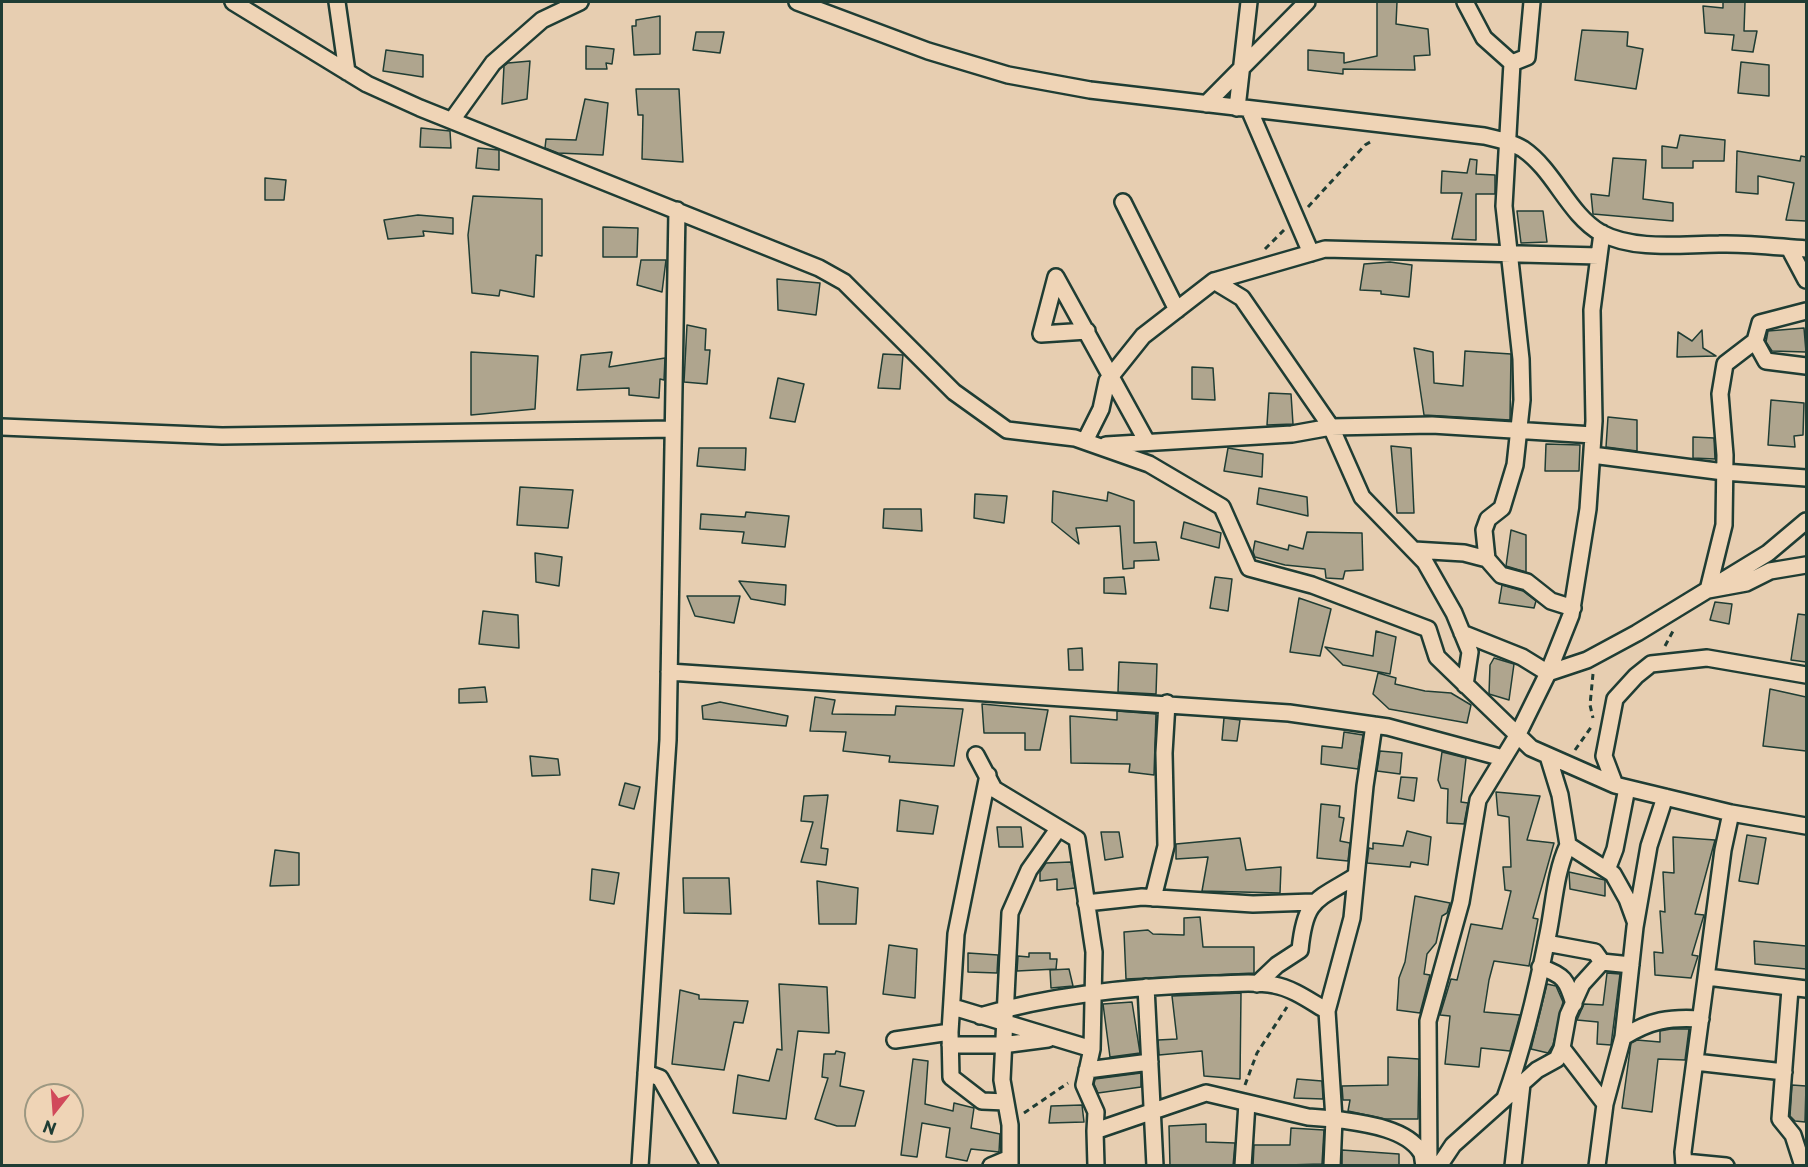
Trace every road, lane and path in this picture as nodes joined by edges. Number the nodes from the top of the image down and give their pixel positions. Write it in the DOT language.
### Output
graph roads {
  1 [pos="233,2"];
  2 [pos="337,2"];
  3 [pos="580,2"];
  4 [pos="797,2"];
  5 [pos="1249,2"];
  6 [pos="1307,2"];
  7 [pos="1465,2"];
  8 [pos="1532,2"];
  9 [pos="1512,63"];
  10 [pos="1240,70"];
  11 [pos="347,72"];
  12 [pos="1206,104"];
  13 [pos="1243,108"];
  14 [pos="452,120"];
  15 [pos="1379,137"];
  16 [pos="1506,142"];
  17 [pos="1123,202"];
  18 [pos="677,210"];
  19 [pos="1296,218"];
  20 [pos="1602,233"];
  21 [pos="1789,248"];
  22 [pos="1806,249"];
  23 [pos="1311,253"];
  24 [pos="1256,254"];
  25 [pos="1509,254"];
  26 [pos="1599,256"];
  27 [pos="1806,280"];
  28 [pos="1214,281"];
  29 [pos="1177,310"];
  30 [pos="1806,311"];
  31 [pos="1087,331"];
  32 [pos="1755,341"];
  33 [pos="1806,366"];
  34 [pos="1111,375"];
  35 [pos="2,427"];
  36 [pos="1331,427"];
  37 [pos="1518,428"];
  38 [pos="673,429"];
  39 [pos="1593,435"];
  40 [pos="1085,441"];
  41 [pos="1147,442"];
  42 [pos="1102,447"];
  43 [pos="1592,455"];
  44 [pos="1724,472"];
  45 [pos="1806,478"];
  46 [pos="1806,521"];
  47 [pos="1414,550"];
  48 [pos="1486,559"];
  49 [pos="1806,565"];
  50 [pos="1708,590"];
  51 [pos="1573,608"];
  52 [pos="1462,633"];
  53 [pos="1595,656"];
  54 [pos="669,672"];
  55 [pos="1548,673"];
  56 [pos="1806,675"];
  57 [pos="1465,685"];
  58 [pos="1615,699"];
  59 [pos="1167,703"];
  60 [pos="1594,723"];
  61 [pos="1374,725"];
  62 [pos="1517,736"];
  63 [pos="1605,747"];
  64 [pos="976,755"];
  65 [pos="1548,756"];
  66 [pos="1503,758"];
  67 [pos="1566,765"];
  68 [pos="988,775"];
  69 [pos="1621,787"];
  70 [pos="1665,797"];
  71 [pos="1731,813"];
  72 [pos="1806,826"];
  73 [pos="1058,829"];
  74 [pos="1568,845"];
  75 [pos="1606,870"];
  76 [pos="1356,876"];
  77 [pos="1153,897"];
  78 [pos="1312,902"];
  79 [pos="1086,903"];
  80 [pos="1635,921"];
  81 [pos="1546,944"];
  82 [pos="1602,962"];
  83 [pos="1631,965"];
  84 [pos="1540,968"];
  85 [pos="1707,977"];
  86 [pos="1257,984"];
  87 [pos="1146,987"];
  88 [pos="1790,989"];
  89 [pos="1806,989"];
  90 [pos="1093,993"];
  91 [pos="1296,993"];
  92 [pos="1574,1004"];
  93 [pos="953,1007"];
  94 [pos="1327,1011"];
  95 [pos="1006,1016"];
  96 [pos="1701,1019"];
  97 [pos="1623,1036"];
  98 [pos="950,1038"];
  99 [pos="1056,1038"];
  100 [pos="895,1040"];
  101 [pos="1002,1045"];
  102 [pos="1562,1048"];
  103 [pos="1092,1049"];
  104 [pos="1150,1062"];
  105 [pos="1695,1062"];
  106 [pos="1087,1070"];
  107 [pos="1784,1072"];
  108 [pos="646,1073"];
  109 [pos="1522,1084"];
  110 [pos="1504,1101"];
  111 [pos="1006,1102"];
  112 [pos="1247,1103"];
  113 [pos="1605,1104"];
  114 [pos="1152,1112"];
  115 [pos="1334,1119"];
  116 [pos="1010,1130"];
  117 [pos="1095,1131"];
  118 [pos="1010,1162"];
  119 [pos="1684,1164"];
  120 [pos="640,1166"];
  121 [pos="710,1166"];
  122 [pos="991,1166"];
  123 [pos="1096,1166"];
  124 [pos="1155,1166"];
  125 [pos="1243,1166"];
  126 [pos="1332,1166"];
  127 [pos="1424,1166"];
  128 [pos="1429,1166"];
  129 [pos="1439,1166"];
  130 [pos="1513,1166"];
  131 [pos="1597,1166"];
  132 [pos="1726,1166"];
  133 [pos="1803,1166"];
  1 -- 11 [label="street"];
  2 -- 11 [label="street"];
  3 -- 14 [label="street"];
  4 -- 12 [label="street"];
  5 -- 10 [label="street"];
  6 -- 10 [label="street"];
  7 -- 9 [label="street"];
  8 -- 9 [label="street"];
  9 -- 16 [label="street"];
  10 -- 12 [label="street"];
  10 -- 13 [label="street"];
  11 -- 14 [label="street"];
  12 -- 13 [label="street"];
  13 -- 16 [label="street"];
  13 -- 19 [label="street"];
  14 -- 18 [label="street"];
  15 -- 19 [label="path"];
  16 -- 20 [label="street"];
  16 -- 25 [label="street"];
  17 -- 29 [label="street"];
  18 -- 38 [label="street"];
  18 -- 40 [label="street"];
  19 -- 23 [label="street"];
  19 -- 24 [label="path"];
  20 -- 21 [label="street"];
  20 -- 26 [label="street"];
  21 -- 22 [label="street"];
  21 -- 27 [label="street"];
  23 -- 25 [label="street"];
  23 -- 28 [label="street"];
  25 -- 26 [label="street"];
  25 -- 37 [label="street"];
  26 -- 39 [label="street"];
  28 -- 29 [label="street"];
  28 -- 36 [label="street"];
  29 -- 34 [label="street"];
  30 -- 32 [label="street"];
  31 -- 34 [label="street"];
  32 -- 33 [label="street"];
  32 -- 44 [label="street"];
  34 -- 40 [label="street"];
  34 -- 41 [label="street"];
  35 -- 38 [label="street"];
  36 -- 37 [label="street"];
  36 -- 41 [label="street"];
  36 -- 47 [label="street"];
  37 -- 39 [label="street"];
  37 -- 48 [label="street"];
  38 -- 54 [label="street"];
  39 -- 43 [label="street"];
  40 -- 42 [label="street"];
  41 -- 42 [label="street"];
  42 -- 57 [label="street"];
  43 -- 44 [label="street"];
  43 -- 51 [label="street"];
  44 -- 45 [label="street"];
  44 -- 50 [label="street"];
  46 -- 50 [label="street"];
  47 -- 48 [label="street"];
  47 -- 52 [label="street"];
  48 -- 51 [label="street"];
  49 -- 50 [label="street"];
  50 -- 53 [label="street"];
  51 -- 55 [label="street"];
  52 -- 55 [label="street"];
  52 -- 57 [label="street"];
  53 -- 55 [label="street"];
  53 -- 60 [label="path"];
  54 -- 59 [label="street"];
  54 -- 108 [label="street"];
  55 -- 62 [label="street"];
  56 -- 58 [label="street"];
  57 -- 62 [label="street"];
  58 -- 60 [label="path"];
  58 -- 63 [label="street"];
  59 -- 61 [label="street"];
  59 -- 77 [label="street"];
  60 -- 63 [label="path"];
  60 -- 67 [label="path"];
  61 -- 66 [label="street"];
  61 -- 76 [label="street"];
  62 -- 65 [label="street"];
  62 -- 66 [label="street"];
  63 -- 69 [label="street"];
  64 -- 68 [label="street"];
  65 -- 67 [label="street"];
  65 -- 74 [label="street"];
  66 -- 128 [label="street"];
  67 -- 69 [label="street"];
  68 -- 73 [label="street"];
  68 -- 93 [label="street"];
  69 -- 70 [label="street"];
  69 -- 75 [label="street"];
  70 -- 71 [label="street"];
  70 -- 80 [label="street"];
  71 -- 72 [label="street"];
  71 -- 85 [label="street"];
  73 -- 79 [label="street"];
  73 -- 95 [label="street"];
  74 -- 75 [label="street"];
  74 -- 81 [label="street"];
  75 -- 80 [label="street"];
  76 -- 78 [label="street"];
  76 -- 94 [label="street"];
  77 -- 78 [label="street"];
  77 -- 79 [label="street"];
  78 -- 86 [label="street"];
  79 -- 90 [label="street"];
  80 -- 83 [label="street"];
  81 -- 82 [label="street"];
  81 -- 84 [label="street"];
  82 -- 83 [label="street"];
  82 -- 92 [label="street"];
  83 -- 97 [label="street"];
  84 -- 92 [label="street"];
  84 -- 110 [label="street"];
  85 -- 88 [label="street"];
  85 -- 96 [label="street"];
  86 -- 87 [label="street"];
  86 -- 91 [label="street"];
  87 -- 90 [label="street"];
  87 -- 104 [label="street"];
  88 -- 89 [label="street"];
  88 -- 107 [label="street"];
  90 -- 95 [label="street"];
  90 -- 103 [label="street"];
  91 -- 94 [label="street"];
  91 -- 112 [label="path"];
  92 -- 102 [label="street"];
  93 -- 95 [label="street"];
  93 -- 98 [label="street"];
  94 -- 115 [label="street"];
  95 -- 99 [label="street"];
  95 -- 101 [label="street"];
  96 -- 97 [label="street"];
  96 -- 105 [label="street"];
  97 -- 113 [label="street"];
  98 -- 100 [label="street"];
  98 -- 101 [label="street"];
  98 -- 111 [label="street"];
  99 -- 101 [label="street"];
  99 -- 103 [label="street"];
  101 -- 111 [label="street"];
  102 -- 109 [label="street"];
  102 -- 113 [label="street"];
  103 -- 106 [label="street"];
  104 -- 106 [label="street"];
  104 -- 114 [label="street"];
  105 -- 107 [label="street"];
  105 -- 119 [label="street"];
  106 -- 116 [label="path"];
  106 -- 117 [label="street"];
  107 -- 133 [label="street"];
  108 -- 120 [label="street"];
  108 -- 121 [label="street"];
  109 -- 110 [label="street"];
  109 -- 130 [label="street"];
  110 -- 129 [label="street"];
  111 -- 116 [label="street"];
  112 -- 114 [label="street"];
  112 -- 115 [label="street"];
  112 -- 125 [label="street"];
  113 -- 131 [label="street"];
  114 -- 117 [label="street"];
  114 -- 124 [label="street"];
  115 -- 126 [label="street"];
  115 -- 127 [label="street"];
  116 -- 118 [label="street"];
  117 -- 123 [label="street"];
  118 -- 122 [label="street"];
  119 -- 132 [label="street"];
}
